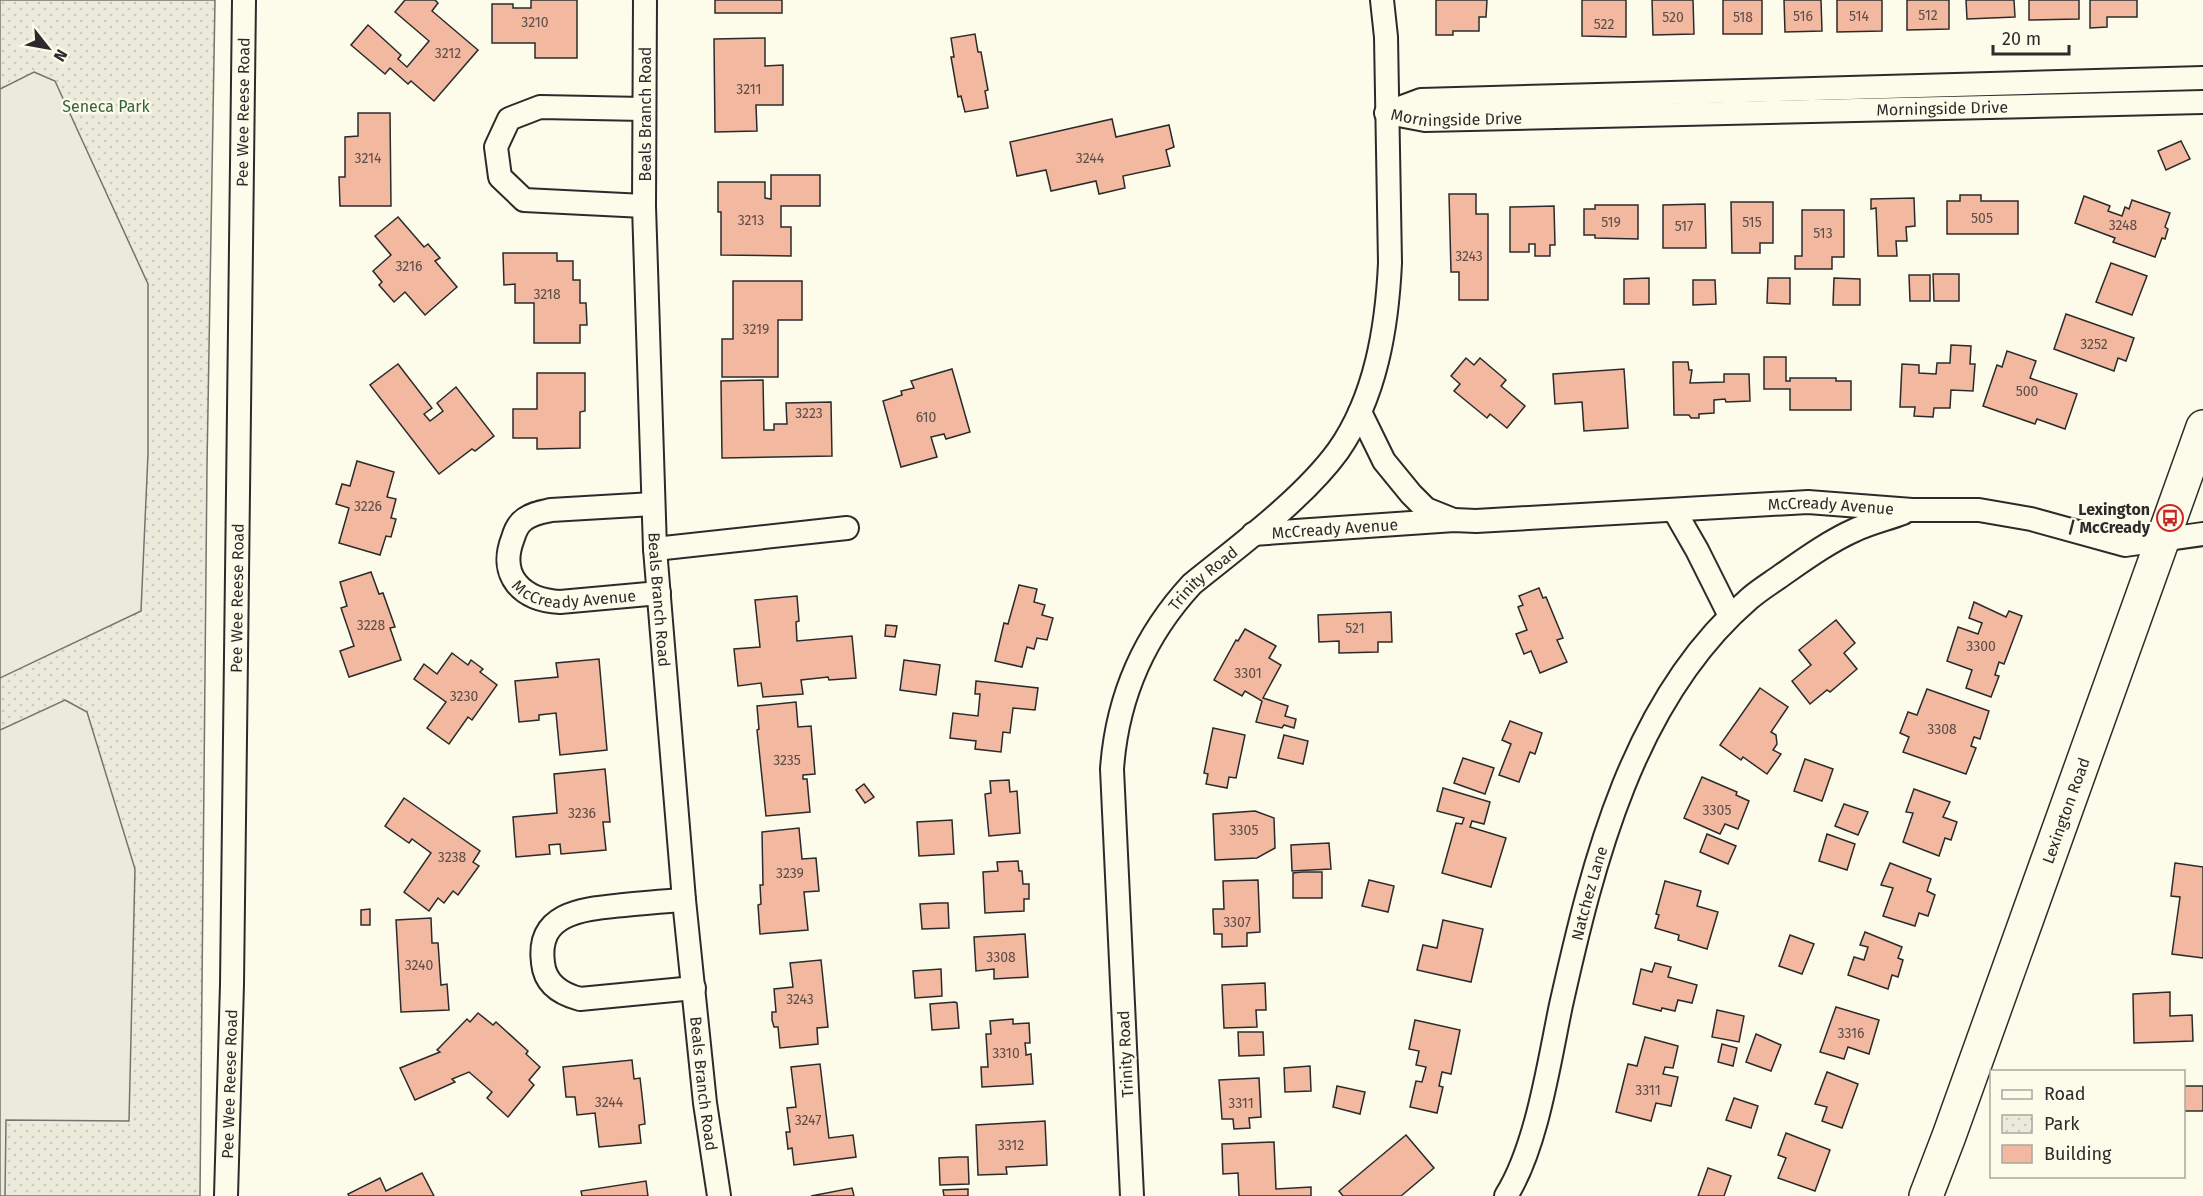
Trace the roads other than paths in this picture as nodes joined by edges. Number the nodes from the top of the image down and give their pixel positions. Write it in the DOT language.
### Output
graph roads {
  1 [pos="244,0"];
  2 [pos="645,0"];
  3 [pos="1382,0"];
  4 [pos="2203,78"];
  5 [pos="2203,102"];
  6 [pos="644,109"];
  7 [pos="1386,113"];
  8 [pos="644,206"];
  9 [pos="1360,412"];
  10 [pos="2203,427"];
  11 [pos="653,504"];
  12 [pos="1674,510"];
  13 [pos="1912,510"];
  14 [pos="1454,520"];
  15 [pos="847,528"];
  16 [pos="1253,534"];
  17 [pos="2203,534"];
  18 [pos="2163,540"];
  19 [pos="655,549"];
  20 [pos="659,593"];
  21 [pos="1730,616"];
  22 [pos="684,900"];
  23 [pos="694,988"];
  24 [pos="226,1196"];
  25 [pos="719,1196"];
  26 [pos="1132,1196"];
  27 [pos="1506,1196"];
  28 [pos="1926,1196"];
  1 -- 24 [label="street, Pee Wee Reese Road"];
  2 -- 6 [label="street, Beals Branch Road"];
  3 -- 7 [label="street, Trinity Road"];
  4 -- 7 [label="street, Morningside Drive"];
  5 -- 7 [label="street, Morningside Drive"];
  6 -- 8 [label="street, Beals Branch Road"];
  6 -- 8 [label="street"];
  7 -- 9 [label="street, Trinity Road"];
  8 -- 11 [label="street, Beals Branch Road"];
  9 -- 14 [label="street, McCready Avenue"];
  9 -- 16 [label="street, Trinity Road"];
  10 -- 18 [label="main road, Lexington Road"];
  11 -- 19 [label="street, Beals Branch Road"];
  11 -- 20 [label="street, McCready Avenue"];
  12 -- 13 [label="street, McCready Avenue"];
  12 -- 14 [label="street, McCready Avenue"];
  12 -- 21 [label="street"];
  13 -- 18 [label="street, McCready Avenue"];
  13 -- 21 [label="street, Natchez Lane"];
  14 -- 16 [label="street, McCready Avenue"];
  15 -- 19 [label="street"];
  16 -- 26 [label="street, Trinity Road"];
  17 -- 18 [label="street, McCready Avenue"];
  18 -- 28 [label="main road, Lexington Road"];
  19 -- 20 [label="street, Beals Branch Road"];
  20 -- 22 [label="street, Beals Branch Road"];
  21 -- 27 [label="street, Natchez Lane"];
  22 -- 23 [label="street, Beals Branch Road"];
  22 -- 23 [label="street"];
  23 -- 25 [label="street, Beals Branch Road"];
}
